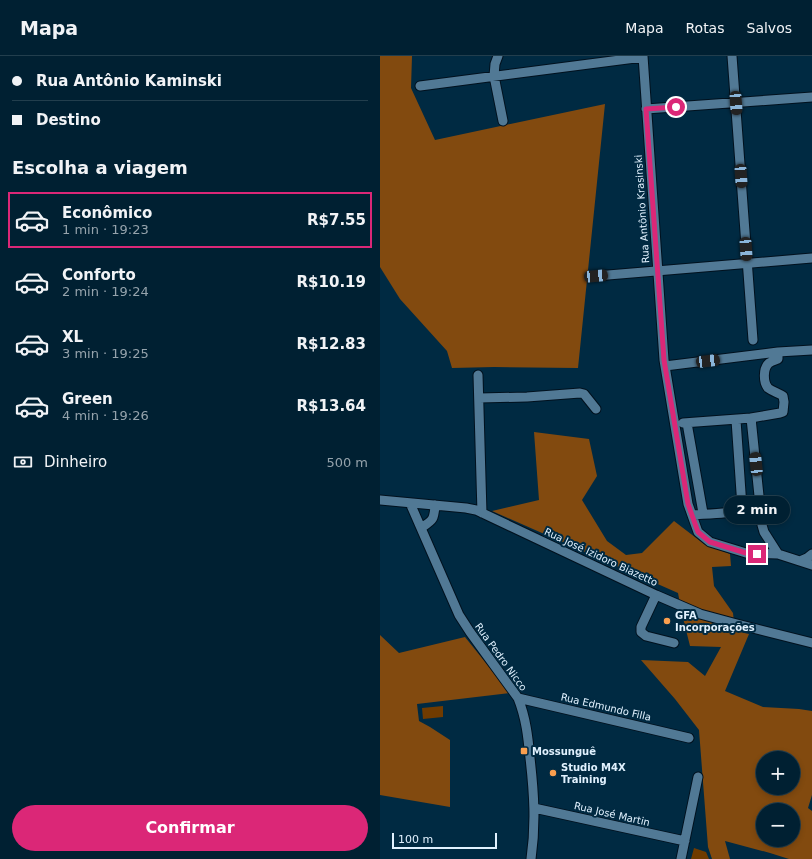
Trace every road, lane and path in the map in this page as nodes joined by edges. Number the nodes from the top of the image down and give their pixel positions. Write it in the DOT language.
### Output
graph roads {
  1 [pos="498,56"];
  2 [pos="643,56"];
  3 [pos="732,56"];
  4 [pos="494,76"];
  5 [pos="420,86"];
  6 [pos="812,97"];
  7 [pos="736,103"];
  8 [pos="646,109"];
  9 [pos="503,121"];
  10 [pos="812,258"];
  11 [pos="747,263"];
  12 [pos="658,271"];
  13 [pos="596,276"];
  14 [pos="753,340"];
  15 [pos="812,350"];
  16 [pos="778,352"];
  17 [pos="665,363"];
  18 [pos="478,375"];
  19 [pos="478,398"];
  20 [pos="596,409"];
  21 [pos="751,418"];
  22 [pos="736,420"];
  23 [pos="687,423"];
  24 [pos="675,424"];
  25 [pos="380,500"];
  26 [pos="410,503"];
  27 [pos="436,505"];
  28 [pos="482,513"];
  29 [pos="702,514"];
  30 [pos="692,515"];
  31 [pos="421,528"];
  32 [pos="778,554"];
  33 [pos="812,554"];
  34 [pos="800,561"];
  35 [pos="812,565"];
  36 [pos="656,594"];
  37 [pos="674,643"];
  38 [pos="812,643"];
  39 [pos="518,698"];
  40 [pos="689,738"];
  41 [pos="698,777"];
  42 [pos="534,808"];
  43 [pos="685,841"];
  44 [pos="531,859"];
  45 [pos="681,859"];
  1 -- 4 [label="street"];
  2 -- 4 [label="street"];
  2 -- 8 [label="street, Rua Antônio Krasinski"];
  3 -- 7 [label="street"];
  4 -- 5 [label="street"];
  4 -- 9 [label="street"];
  6 -- 7 [label="street"];
  7 -- 8 [label="street"];
  7 -- 11 [label="street"];
  8 -- 12 [label="street, Rua Antônio Krasinski"];
  10 -- 11 [label="street"];
  11 -- 12 [label="street"];
  11 -- 14 [label="street"];
  12 -- 13 [label="street"];
  12 -- 17 [label="street, Rua Antônio Krasinski"];
  15 -- 16 [label="street"];
  16 -- 17 [label="street"];
  16 -- 21 [label="street"];
  17 -- 24 [label="street, Rua Antônio Krasinski"];
  18 -- 19 [label="street"];
  19 -- 20 [label="street"];
  19 -- 28 [label="street"];
  21 -- 22 [label="street"];
  21 -- 32 [label="street"];
  22 -- 23 [label="street"];
  22 -- 29 [label="street"];
  23 -- 24 [label="street"];
  23 -- 29 [label="street"];
  24 -- 30 [label="street, Rua Antônio Krasinski"];
  25 -- 26 [label="street, Rua José Izidoro Biazetto"];
  26 -- 27 [label="street, Rua José Izidoro Biazetto"];
  26 -- 31 [label="street, Rua Pedro Nicco"];
  27 -- 28 [label="street, Rua José Izidoro Biazetto"];
  27 -- 31 [label="street"];
  28 -- 36 [label="street, Rua José Izidoro Biazetto"];
  29 -- 30 [label="street"];
  30 -- 32 [label="street, Rua Antônio Krasinski"];
  31 -- 39 [label="street, Rua Pedro Nicco"];
  32 -- 34 [label="street, Rua Antônio Krasinski"];
  33 -- 34 [label="street"];
  34 -- 35 [label="street, Rua Antônio Krasinski"];
  36 -- 37 [label="street"];
  36 -- 38 [label="street, Rua José Izidoro Biazetto"];
  39 -- 40 [label="street, Rua Edmundo Filla"];
  39 -- 42 [label="street, Rua Pedro Nicco"];
  41 -- 43 [label="street"];
  42 -- 43 [label="street, Rua José Martin"];
  42 -- 44 [label="street, Rua Pedro Nicco"];
  43 -- 45 [label="street"];
}
